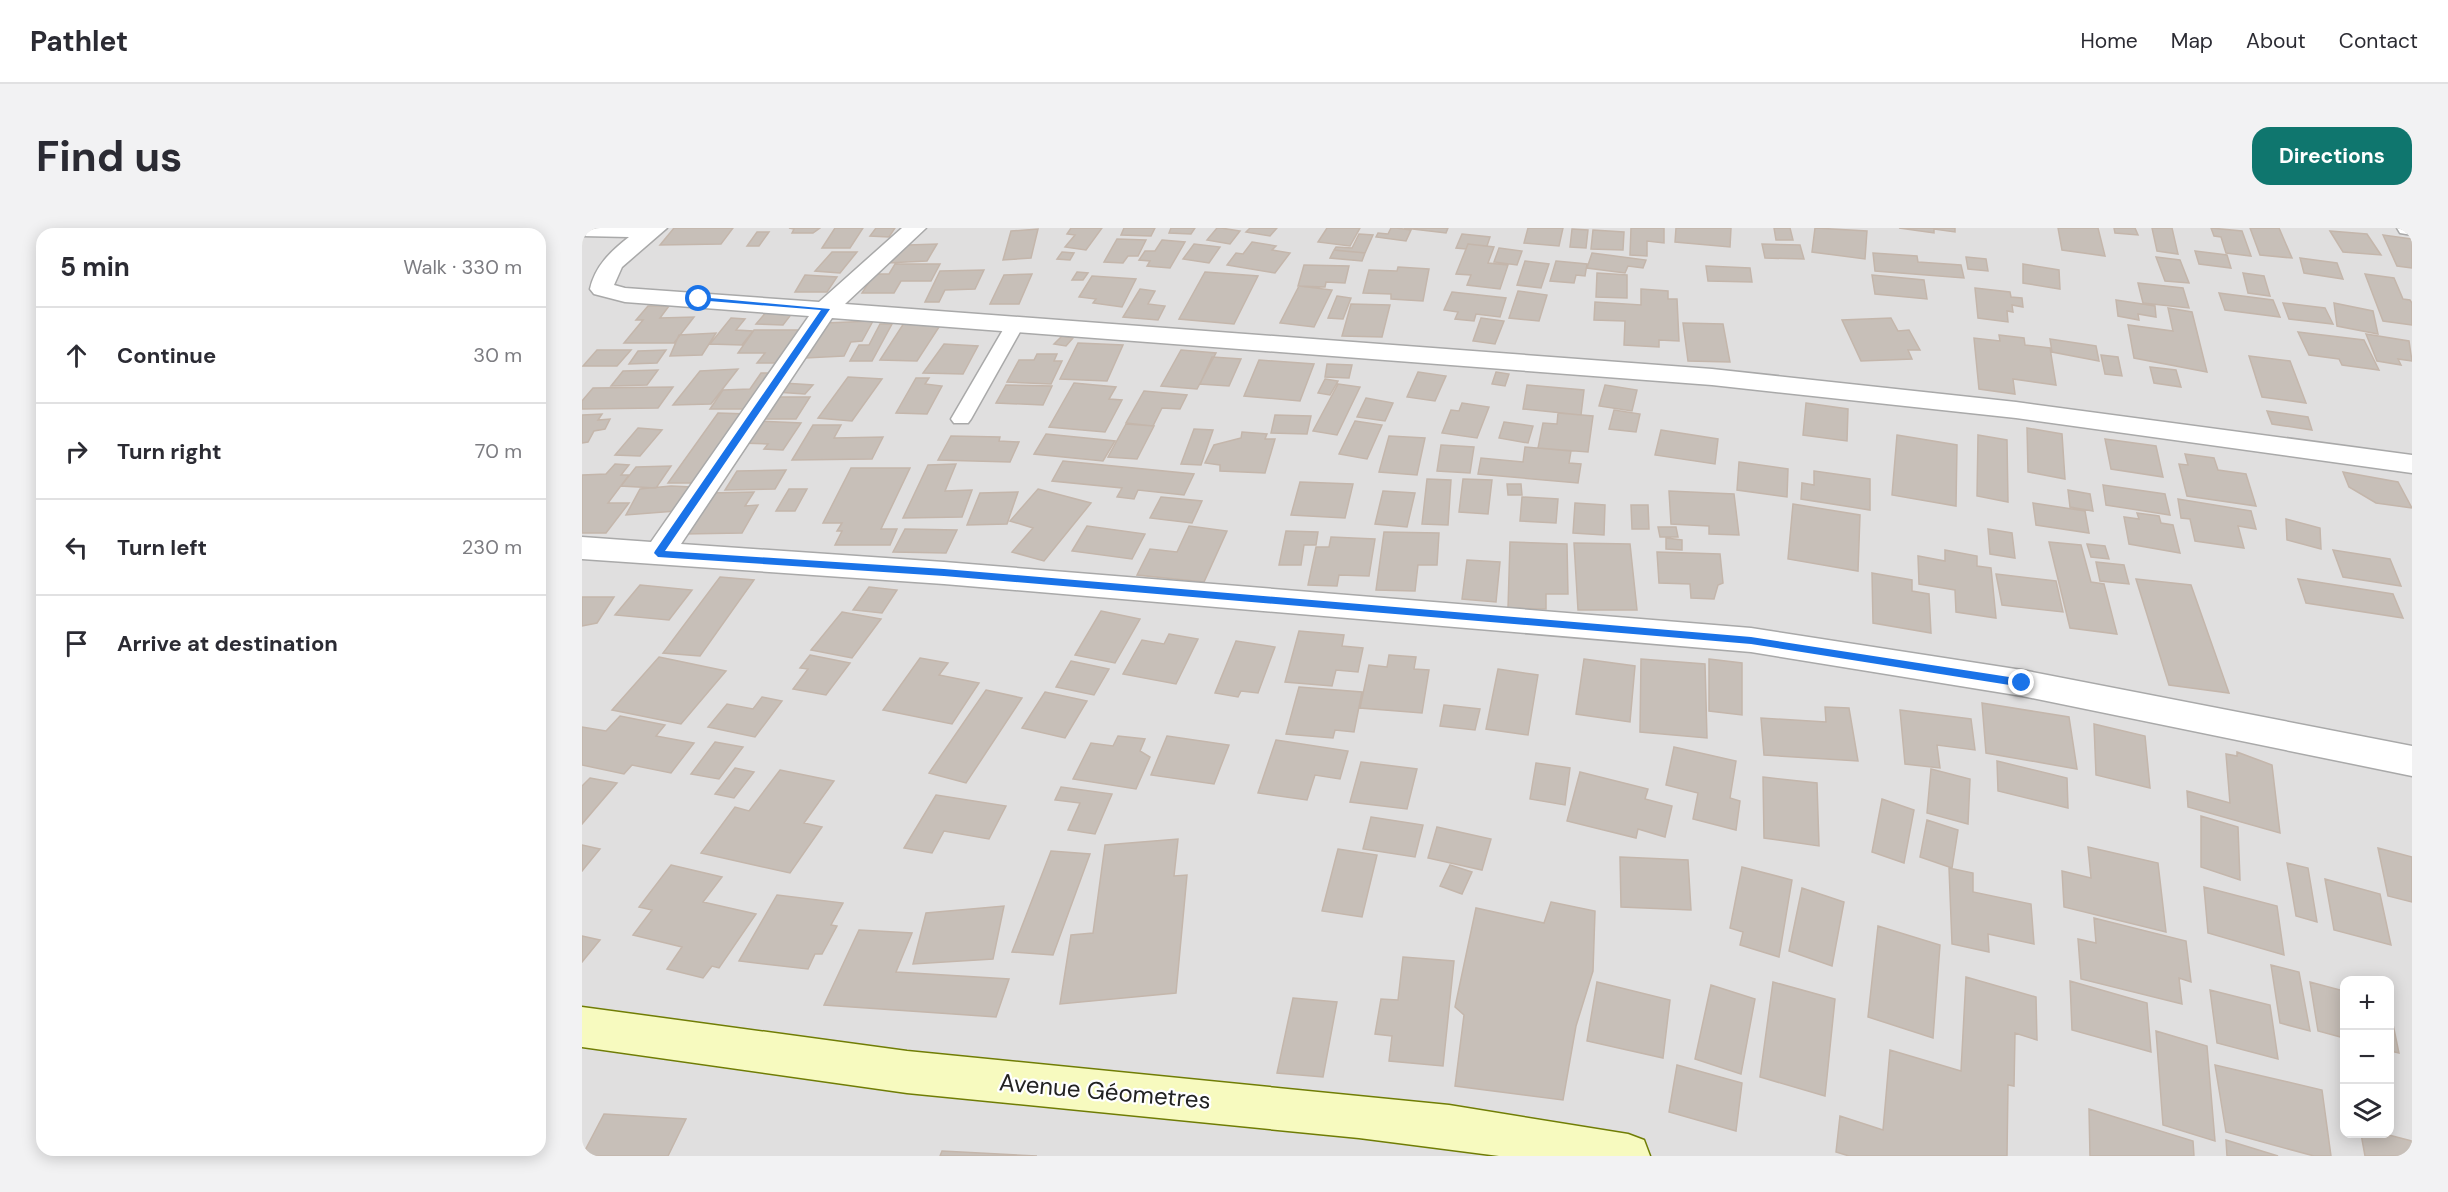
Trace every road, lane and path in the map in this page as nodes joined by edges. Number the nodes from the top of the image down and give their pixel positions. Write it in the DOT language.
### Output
graph roads {
  1 [pos="915,228"];
  2 [pos="582,229"];
  3 [pos="654,229"];
  4 [pos="826,309"];
  5 [pos="1016,323"];
  6 [pos="960,419"];
  7 [pos="2412,464"];
  8 [pos="582,548"];
  9 [pos="658,553"];
  10 [pos="2412,761"];
  11 [pos="582,1027"];
  12 [pos="1628,1156"];
  1 -- 4 [label="street"];
  2 -- 3 [label="street"];
  3 -- 4 [label="street"];
  4 -- 5 [label="street"];
  4 -- 9 [label="street"];
  5 -- 6 [label="lane"];
  5 -- 7 [label="street"];
  8 -- 9 [label="street"];
  9 -- 10 [label="street"];
  11 -- 12 [label="street, Avenue Géometres"];
}
